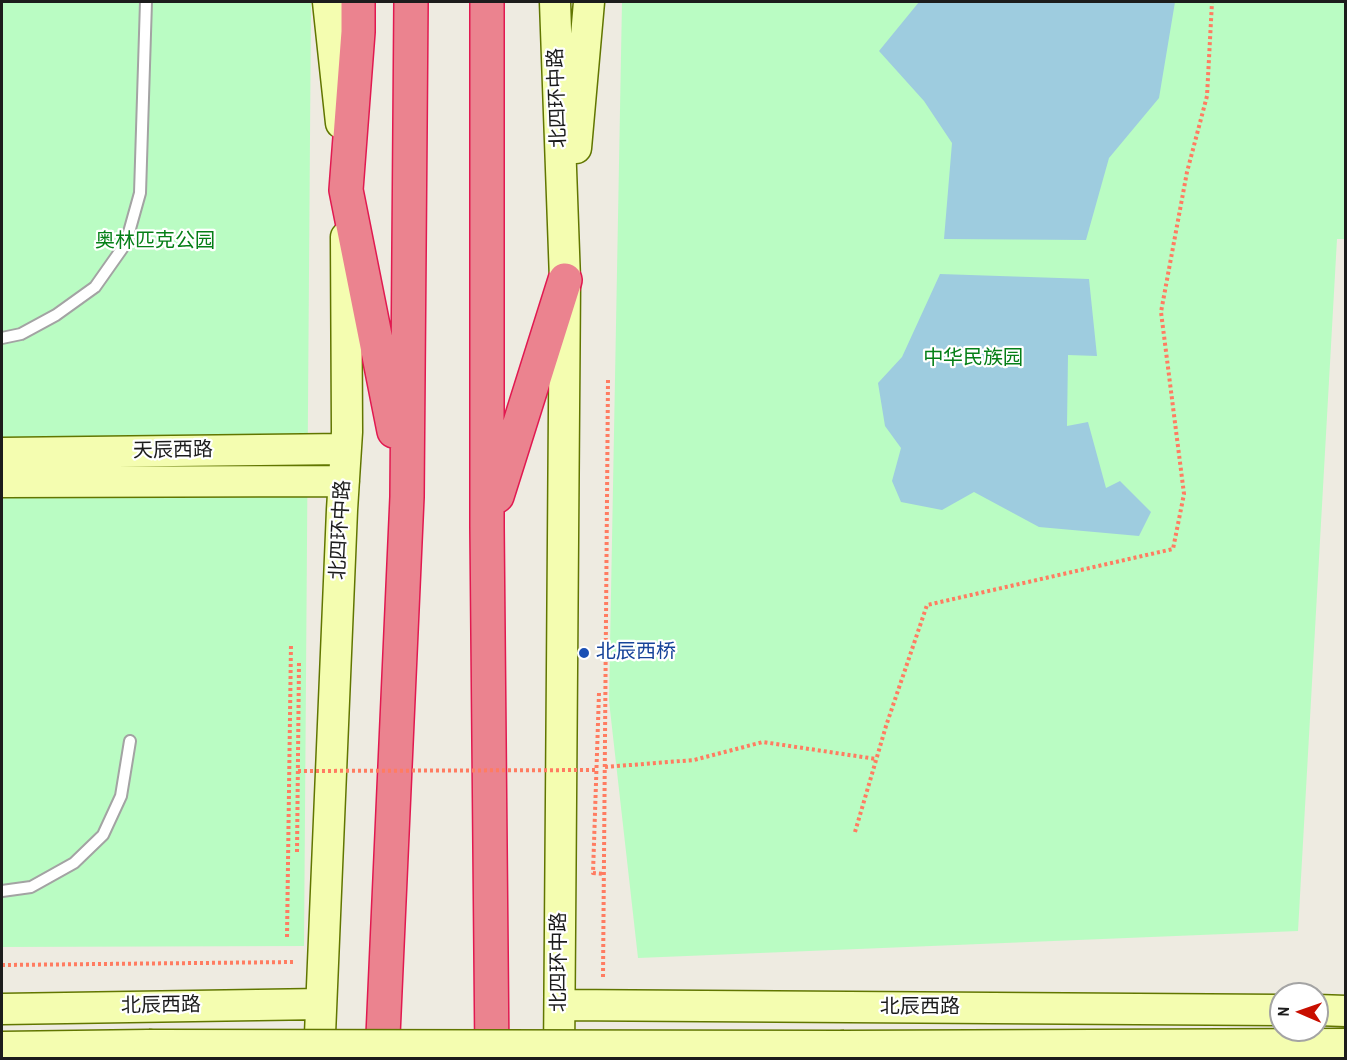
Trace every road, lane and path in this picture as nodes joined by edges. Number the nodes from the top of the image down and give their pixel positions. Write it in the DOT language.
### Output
graph roads {
  1 [pos="146,2"];
  2 [pos="328,2"];
  3 [pos="358,2"];
  4 [pos="411,2"];
  5 [pos="487,2"];
  6 [pos="555,2"];
  7 [pos="589,2"];
  8 [pos="1212,2"];
  9 [pos="346,190"];
  10 [pos="565,280"];
  11 [pos="2,338"];
  12 [pos="608,380"];
  13 [pos="345,449"];
  14 [pos="2,453"];
  15 [pos="344,481"];
  16 [pos="2,482"];
  17 [pos="407,497"];
  18 [pos="487,527"];
  19 [pos="291,643"];
  20 [pos="299,661"];
  21 [pos="599,693"];
  22 [pos="130,741"];
  23 [pos="876,759"];
  24 [pos="605,767"];
  25 [pos="597,770"];
  26 [pos="298,771"];
  27 [pos="855,832"];
  28 [pos="297,855"];
  29 [pos="604,874"];
  30 [pos="2,891"];
  31 [pos="287,896"];
  32 [pos="296,897"];
  33 [pos="286,937"];
  34 [pos="323,962"];
  35 [pos="2,966"];
  36 [pos="603,978"];
  37 [pos="321,1004"];
  38 [pos="560,1005"];
  39 [pos="699,1007"];
  40 [pos="2,1009"];
  41 [pos="1269,1010"];
  42 [pos="1329,1010"];
  43 [pos="1346,1011"];
  44 [pos="1346,1044"];
  45 [pos="2,1047"];
  46 [pos="319,1059"];
  47 [pos="382,1059"];
  48 [pos="492,1059"];
  49 [pos="559,1059"];
  50 [pos="700,1059"];
  1 -- 11 [label="lane"];
  2 -- 9 [label="street, 北四环中路"];
  3 -- 9 [label="highway"];
  4 -- 17 [label="highway"];
  5 -- 18 [label="highway"];
  6 -- 10 [label="street, 北四环中路"];
  7 -- 10 [label="street"];
  8 -- 23 [label="path"];
  9 -- 13 [label="street, 北四环中路"];
  9 -- 17 [label="highway"];
  10 -- 18 [label="highway"];
  10 -- 38 [label="street, 北四环中路"];
  12 -- 24 [label="path"];
  13 -- 14 [label="street, 天辰西路"];
  13 -- 15 [label="street, 北四环中路"];
  15 -- 16 [label="street, 天辰西路"];
  15 -- 34 [label="street, 北四环中路"];
  17 -- 47 [label="highway"];
  18 -- 48 [label="highway"];
  19 -- 31 [label="path"];
  20 -- 26 [label="path"];
  21 -- 25 [label="path"];
  22 -- 30 [label="lane"];
  23 -- 24 [label="path"];
  23 -- 27 [label="path"];
  24 -- 29 [label="path"];
  25 -- 26 [label="path, bridge"];
  25 -- 29 [label="path"];
  26 -- 28 [label="path"];
  29 -- 36 [label="path"];
  31 -- 32 [label="path"];
  31 -- 33 [label="path"];
  34 -- 35 [label="path"];
  34 -- 37 [label="street, 北四环中路"];
  37 -- 40 [label="street, 北辰西路"];
  37 -- 46 [label="street, 北四环中路"];
  38 -- 39 [label="street, 北辰西路"];
  38 -- 49 [label="street, 北四环中路"];
  39 -- 41 [label="street, 北辰西路"];
  39 -- 50 [label="street"];
  42 -- 43 [label="street"];
  44 -- 45 [label="street, 北辰西路, bridge"];
}
